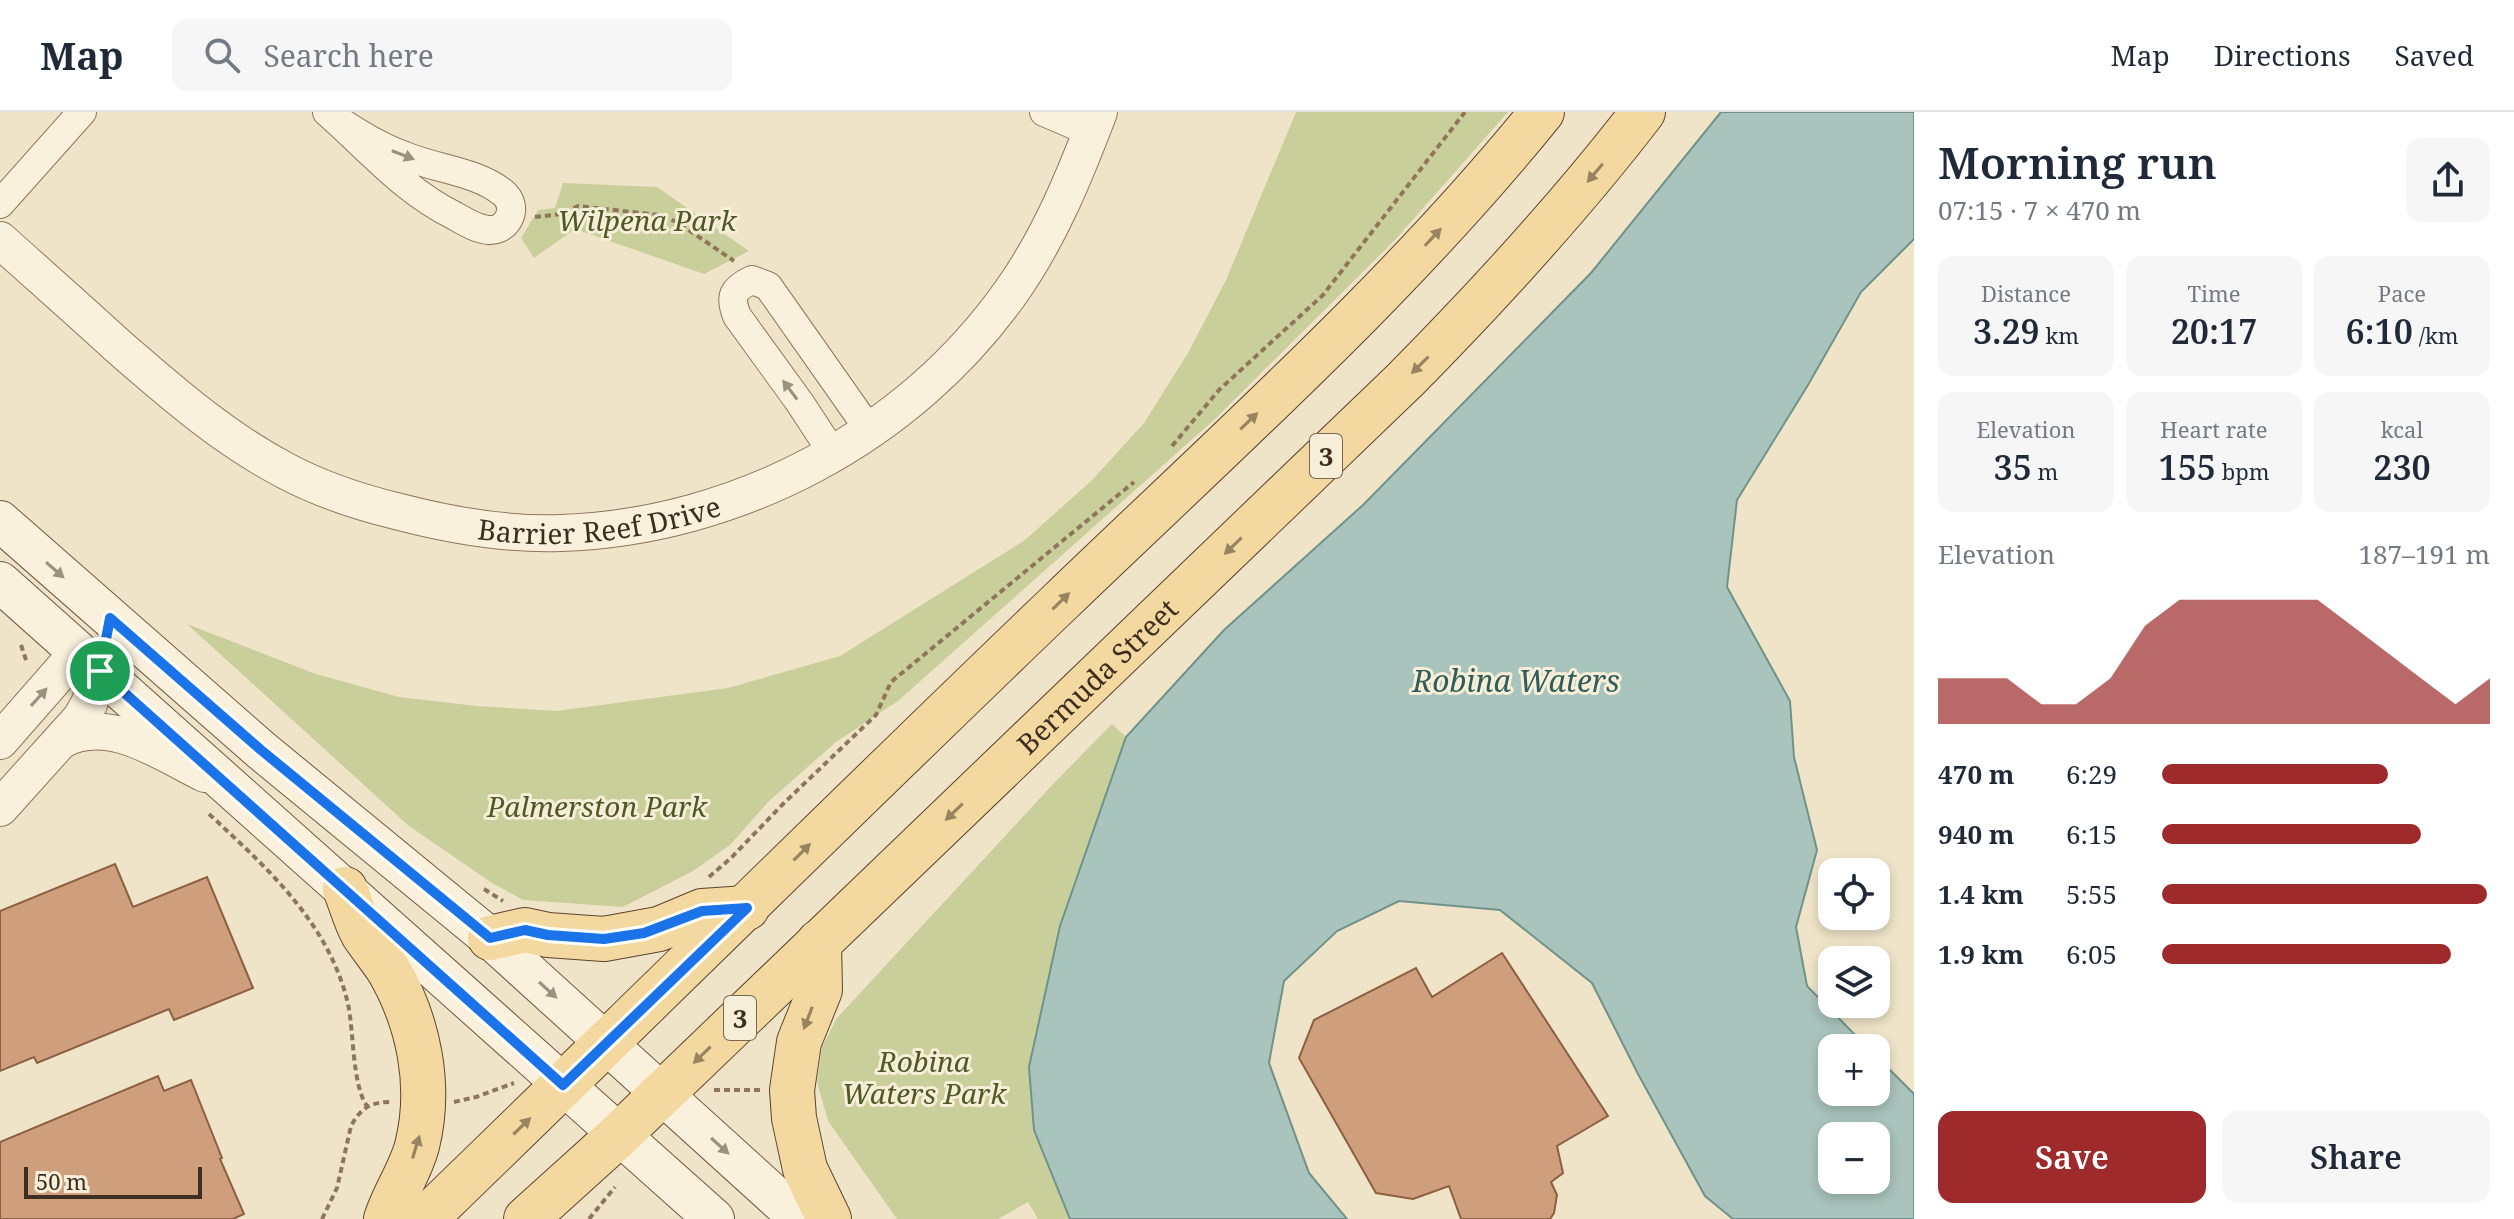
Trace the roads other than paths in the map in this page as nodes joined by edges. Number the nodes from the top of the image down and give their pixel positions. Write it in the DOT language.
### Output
graph roads {
  1 [pos="82,112"];
  2 [pos="1044,112"];
  3 [pos="1542,112"];
  4 [pos="1643,112"];
  5 [pos="331,115"];
  6 [pos="1095,122"];
  7 [pos="0,204"];
  8 [pos="0,240"];
  9 [pos="870,431"];
  10 [pos="834,455"];
  11 [pos="0,521"];
  12 [pos="0,582"];
  13 [pos="110,618"];
  14 [pos="89,661"];
  15 [pos="0,741"];
  16 [pos="51,752"];
  17 [pos="0,770"];
  18 [pos="218,799"];
  19 [pos="0,808"];
  20 [pos="345,889"];
  21 [pos="747,908"];
  22 [pos="498,920"];
  23 [pos="819,942"];
  24 [pos="606,1043"];
  25 [pos="543,1083"];
  26 [pos="661,1094"];
  27 [pos="619,1135"];
  28 [pos="386,1219"];
  29 [pos="425,1219"];
  30 [pos="526,1219"];
  31 [pos="714,1219"];
  32 [pos="800,1219"];
  33 [pos="829,1219"];
  1 -- 7 [label="street"];
  2 -- 6 [label="street"];
  21 -- 3 [label="main road, one-way"];
  4 -- 23 [label="main road, Bermuda Street / 3, one-way"];
  5 -- 5 [label="street, one-way"];
  6 -- 9 [label="street, Barrier Reef Drive"];
  8 -- 10 [label="street, Barrier Reef Drive"];
  9 -- 10 [label="street, Barrier Reef Drive"];
  10 -- 9 [label="street, one-way"];
  11 -- 13 [label="main road, one-way"];
  12 -- 14 [label="main road"];
  13 -- 14 [label="main road"];
  13 -- 22 [label="main road"];
  15 -- 14 [label="street, one-way"];
  14 -- 16 [label="street"];
  14 -- 18 [label="main road"];
  16 -- 17 [label="street"];
  16 -- 18 [label="street"];
  16 -- 19 [label="street"];
  18 -- 20 [label="main road"];
  20 -- 25 [label="main road"];
  28 -- 20 [label="main road, one-way"];
  21 -- 22 [label="main road"];
  21 -- 24 [label="main road"];
  22 -- 24 [label="main road, one-way"];
  23 -- 26 [label="main road, Bermuda Street / 3, one-way"];
  23 -- 33 [label="main road, one-way"];
  24 -- 25 [label="main road"];
  24 -- 26 [label="main road"];
  25 -- 27 [label="main road"];
  29 -- 25 [label="main road, one-way"];
  26 -- 27 [label="main road, Bermuda Street / 3"];
  26 -- 32 [label="main road, one-way"];
  27 -- 30 [label="main road, Bermuda Street / 3"];
  27 -- 31 [label="main road"];
}
